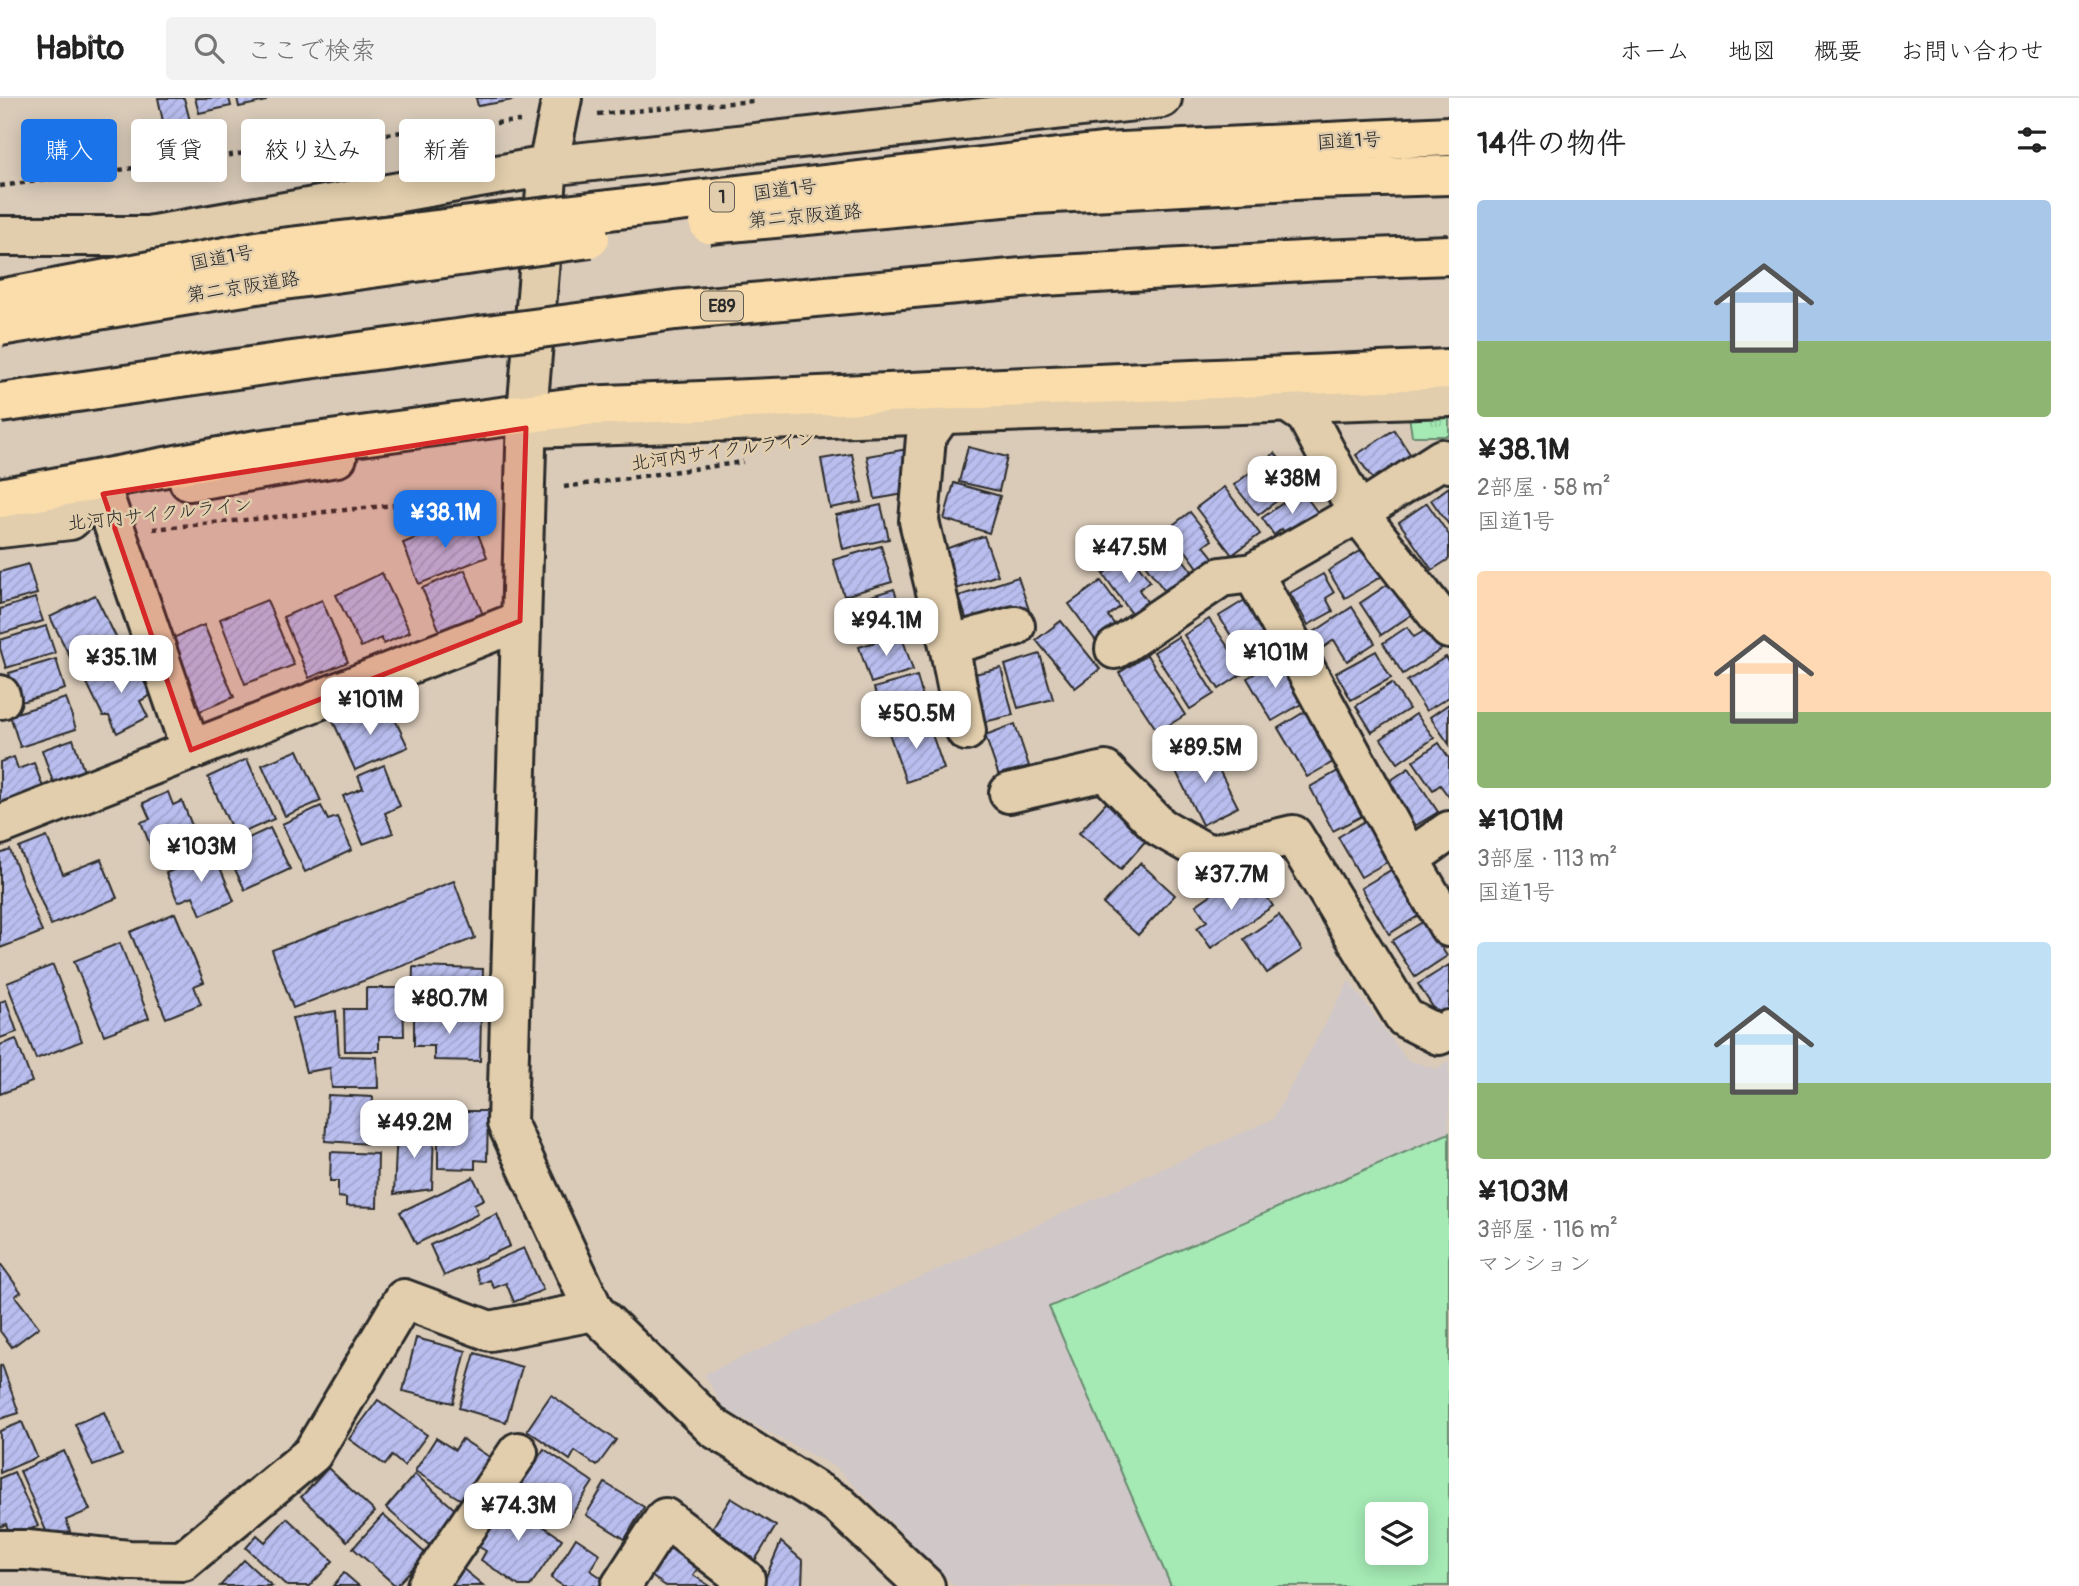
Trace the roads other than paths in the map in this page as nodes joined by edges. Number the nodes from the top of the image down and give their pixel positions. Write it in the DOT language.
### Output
graph roads {
  1 [pos="1162,98"];
  2 [pos="560,108"];
  3 [pos="1449,136"];
  4 [pos="548,166"];
  5 [pos="1449,175"];
  6 [pos="0,236"];
  7 [pos="1449,255"];
  8 [pos="0,299"];
  9 [pos="0,326"];
  10 [pos="1449,369"];
  11 [pos="1449,397"];
  12 [pos="1287,402"];
  13 [pos="0,403"];
  14 [pos="943,413"];
  15 [pos="526,420"];
  16 [pos="1449,463"];
  17 [pos="100,495"];
  18 [pos="0,498"];
  19 [pos="0,511"];
  20 [pos="1358,513"];
  21 [pos="0,528"];
  22 [pos="1254,573"];
  23 [pos="520,621"];
  24 [pos="1015,626"];
  25 [pos="1449,629"];
  26 [pos="950,645"];
  27 [pos="1115,649"];
  28 [pos="966,731"];
  29 [pos="191,750"];
  30 [pos="1009,793"];
  31 [pos="0,825"];
  32 [pos="1449,831"];
  33 [pos="1409,859"];
  34 [pos="1449,927"];
  35 [pos="1449,1030"];
  36 [pos="594,1311"];
  37 [pos="519,1452"];
  38 [pos="0,1550"];
  39 [pos="120,1573"];
  40 [pos="187,1573"];
  41 [pos="427,1586"];
  42 [pos="621,1586"];
  43 [pos="740,1586"];
  44 [pos="925,1586"];
  1 -- 4 [label="street"];
  2 -- 4 [label="street"];
  3 -- 8 [label="highway, 国道1号 / 1, bridge"];
  4 -- 6 [label="street"];
  4 -- 15 [label="street"];
  5 -- 9 [label="highway, 第二京阪道路, bridge"];
  7 -- 13 [label="highway, E89, bridge"];
  10 -- 15 [label="highway"];
  11 -- 12 [label="street"];
  12 -- 14 [label="street"];
  12 -- 20 [label="street"];
  14 -- 15 [label="street"];
  14 -- 26 [label="street"];
  15 -- 17 [label="street"];
  15 -- 18 [label="highway"];
  15 -- 23 [label="street"];
  16 -- 20 [label="street"];
  17 -- 19 [label="street"];
  17 -- 21 [label="street"];
  17 -- 29 [label="street"];
  20 -- 22 [label="street"];
  20 -- 25 [label="street"];
  22 -- 27 [label="street"];
  22 -- 33 [label="street"];
  23 -- 29 [label="street"];
  23 -- 36 [label="street"];
  24 -- 26 [label="street"];
  26 -- 28 [label="street"];
  29 -- 31 [label="street"];
  30 -- 35 [label="street"];
  32 -- 33 [label="street"];
  33 -- 34 [label="street"];
  36 -- 40 [label="street"];
  36 -- 44 [label="street"];
  37 -- 41 [label="street"];
  38 -- 39 [label="street"];
  39 -- 40 [label="street"];
  42 -- 43 [label="street"];
}
